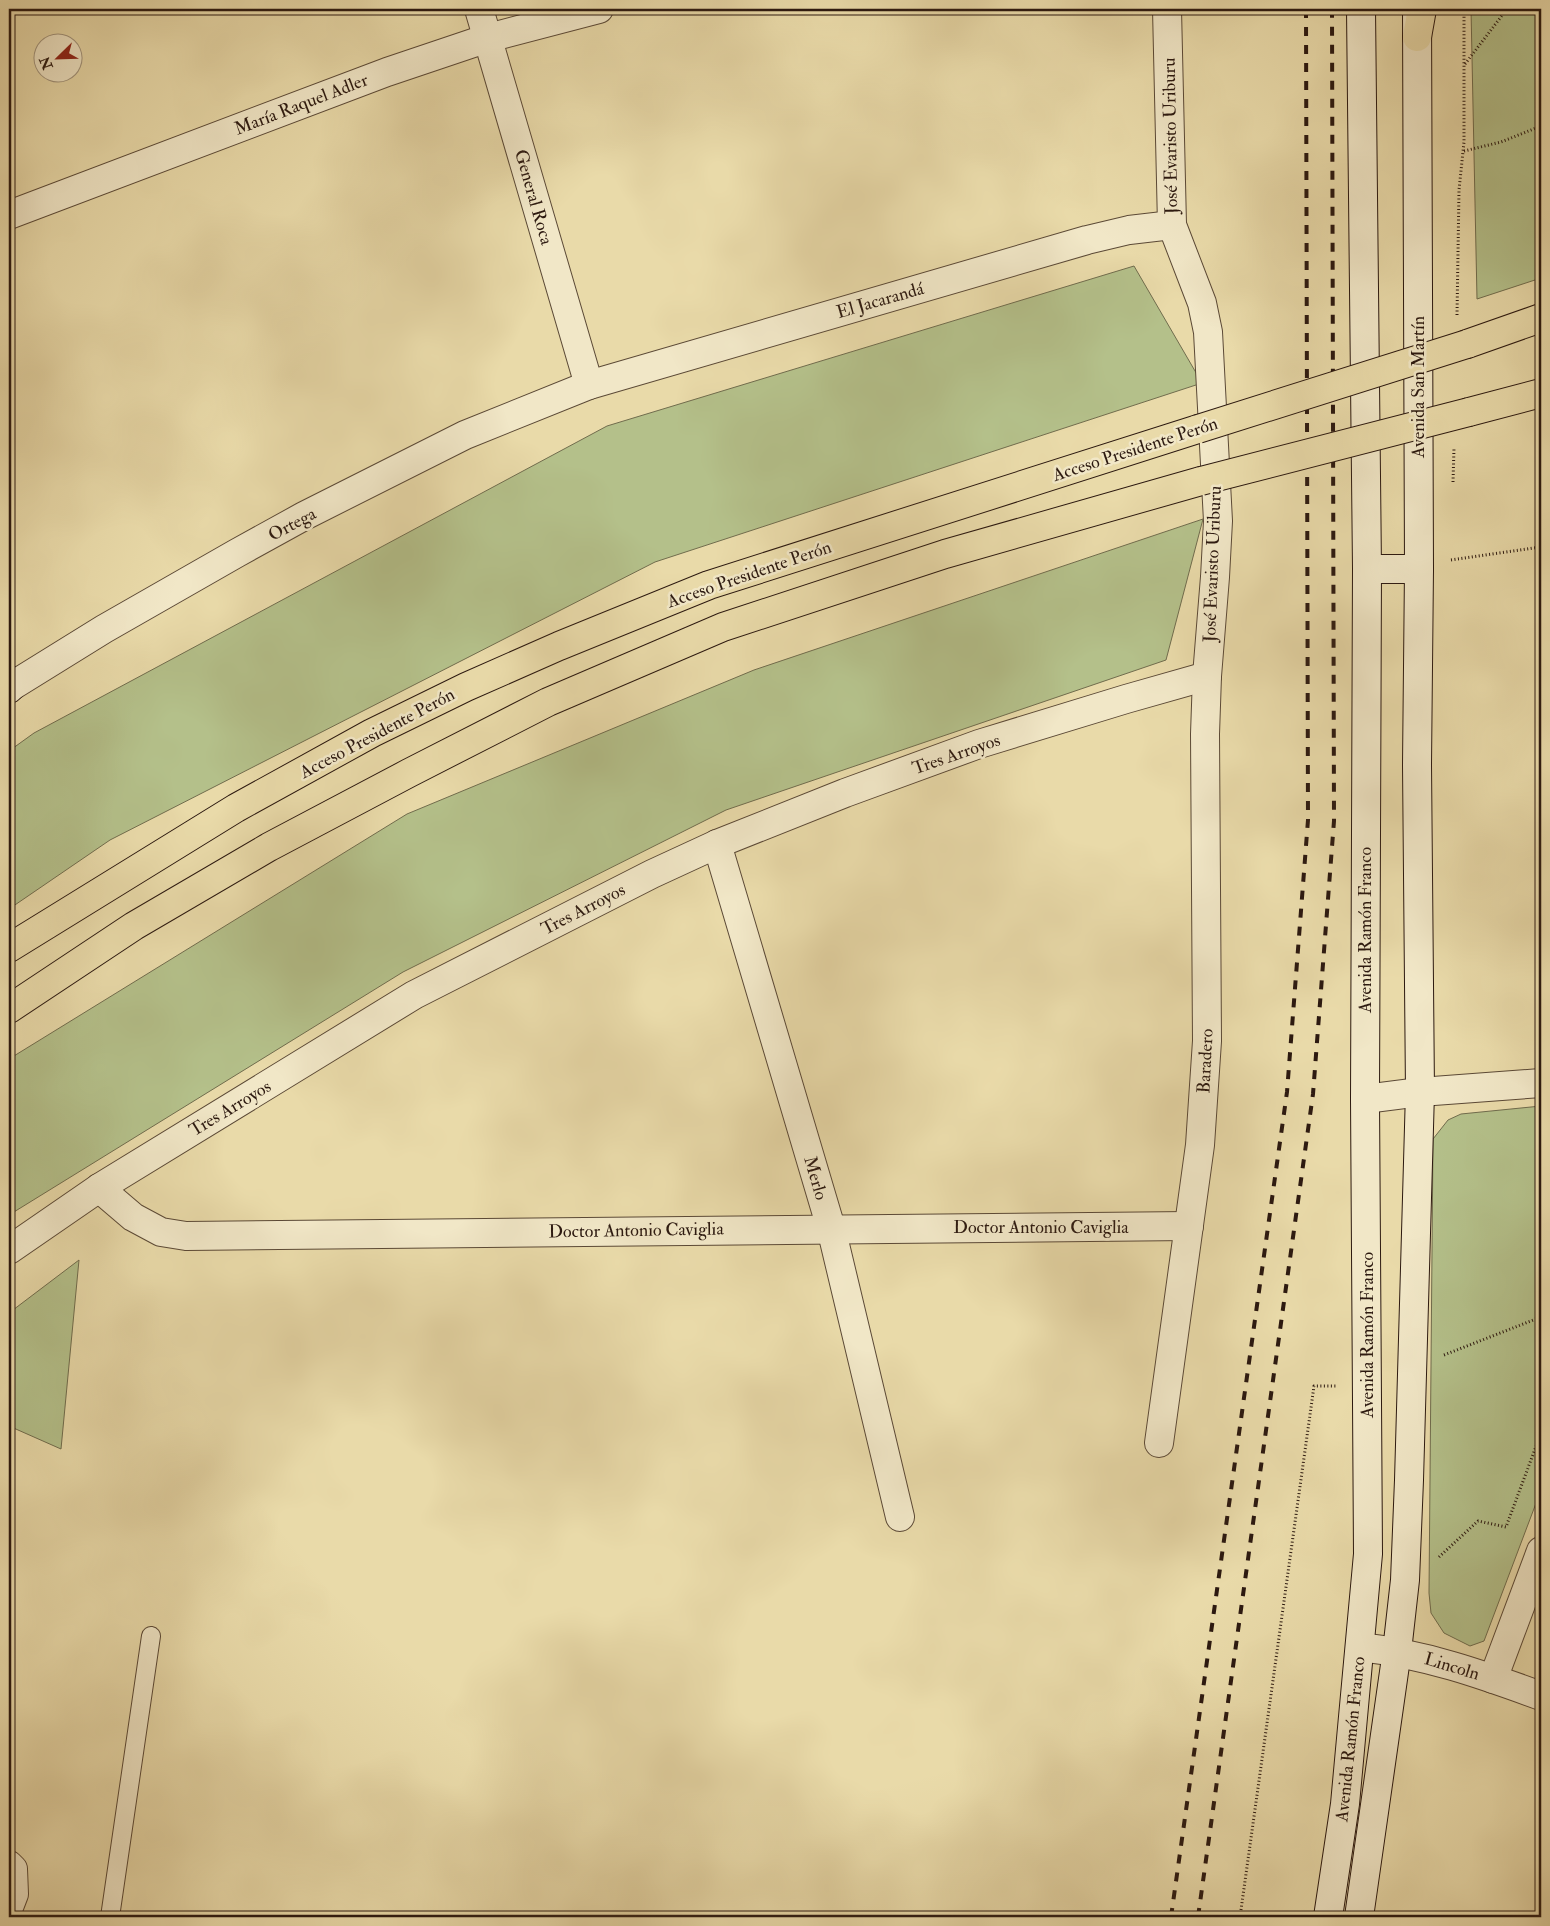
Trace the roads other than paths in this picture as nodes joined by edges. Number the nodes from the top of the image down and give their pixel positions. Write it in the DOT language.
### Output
graph roads {
  1 [pos="479,9"];
  2 [pos="599,9"];
  3 [pos="1167,9"];
  4 [pos="1361,9"];
  5 [pos="1417,9"];
  6 [pos="1422,9"];
  7 [pos="1417,37"];
  8 [pos="488,38"];
  9 [pos="9,215"];
  10 [pos="1172,225"];
  11 [pos="1541,318"];
  12 [pos="589,385"];
  13 [pos="1541,393"];
  14 [pos="1367,569"];
  15 [pos="1419,569"];
  16 [pos="1207,676"];
  17 [pos="10,685"];
  18 [pos="1417,765"];
  19 [pos="717,844"];
  20 [pos="9,948"];
  21 [pos="9,1009"];
  22 [pos="1541,1083"];
  23 [pos="1420,1092"];
  24 [pos="1365,1099"];
  25 [pos="99,1188"];
  26 [pos="1189,1226"];
  27 [pos="830,1228"];
  28 [pos="9,1250"];
  29 [pos="1159,1444"];
  30 [pos="900,1517"];
  31 [pos="1541,1551"];
  32 [pos="151,1636"];
  33 [pos="1360,1647"];
  34 [pos="1396,1651"];
  35 [pos="1493,1678"];
  36 [pos="1541,1696"];
  37 [pos="11,1867"];
  38 [pos="9,1907"];
  39 [pos="110,1917"];
  40 [pos="1328,1917"];
  41 [pos="1359,1917"];
  1 -- 8 [label="street, General Roca"];
  2 -- 8 [label="street, María Raquel Adler"];
  3 -- 10 [label="street, José Evaristo Uriburu"];
  4 -- 14 [label="street"];
  5 -- 7 [label="street, Avenida San Martín"];
  6 -- 7 [label="main road"];
  7 -- 15 [label="street, Avenida San Martín"];
  8 -- 9 [label="street, María Raquel Adler"];
  8 -- 12 [label="street, General Roca"];
  10 -- 12 [label="street, El Jacarandá"];
  10 -- 16 [label="street, José Evaristo Uriburu"];
  11 -- 20 [label="main road, Acceso Presidente Perón, bridge"];
  12 -- 17 [label="street, Ortega"];
  13 -- 21 [label="main road, bridge"];
  14 -- 15 [label="street"];
  14 -- 24 [label="street, Avenida Ramón Franco"];
  15 -- 18 [label="street, Avenida San Martín"];
  16 -- 19 [label="street, Tres Arroyos"];
  16 -- 26 [label="street, Baradero"];
  18 -- 23 [label="street, Avenida Ramón Franco"];
  19 -- 25 [label="street, Tres Arroyos"];
  19 -- 27 [label="street, Merlo"];
  22 -- 23 [label="street"];
  23 -- 24 [label="street"];
  23 -- 34 [label="street, Avenida Ramón Franco"];
  24 -- 33 [label="street, Avenida Ramón Franco"];
  25 -- 27 [label="street, Doctor Antonio Caviglia"];
  25 -- 28 [label="street, Tres Arroyos"];
  26 -- 27 [label="street, Doctor Antonio Caviglia"];
  26 -- 29 [label="street, Baradero"];
  27 -- 30 [label="street, Merlo"];
  31 -- 35 [label="street"];
  32 -- 39 [label="lane"];
  33 -- 34 [label="street, Lincoln"];
  33 -- 40 [label="street, Avenida Ramón Franco"];
  34 -- 35 [label="street, Lincoln"];
  34 -- 41 [label="street, Avenida Ramón Franco"];
  35 -- 36 [label="street, Lincoln"];
  37 -- 38 [label="street"];
}
